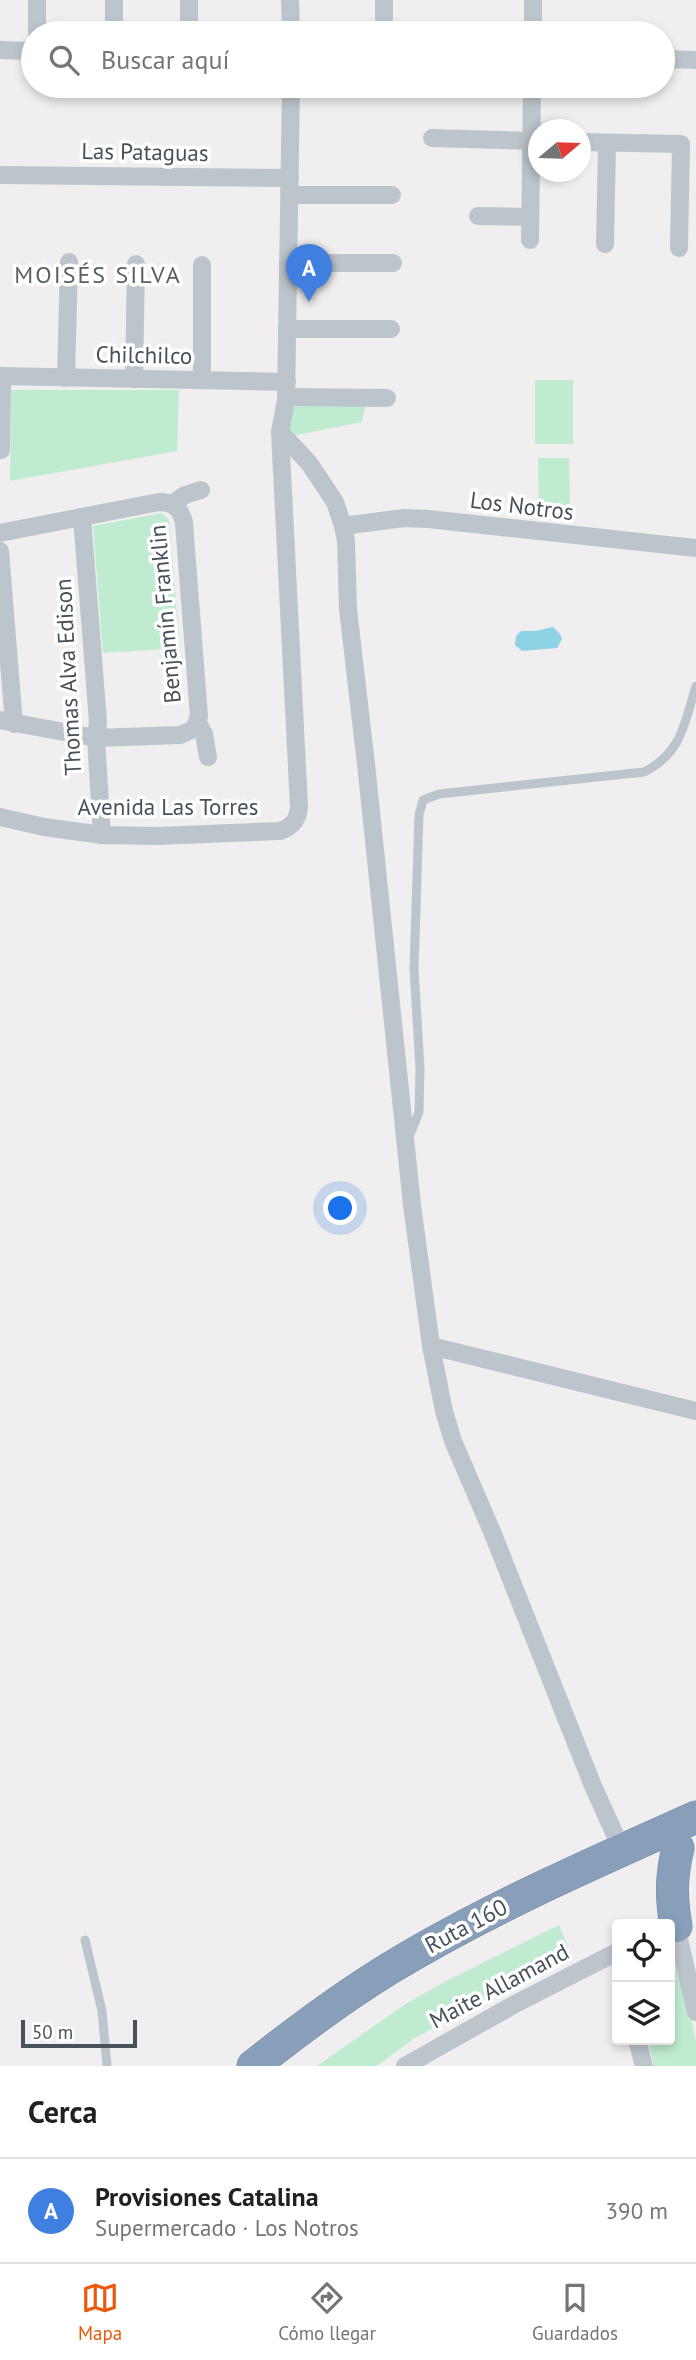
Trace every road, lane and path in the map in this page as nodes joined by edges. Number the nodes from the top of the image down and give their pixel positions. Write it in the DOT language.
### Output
graph roads {
  1 [pos="37,0"];
  2 [pos="114,0"];
  3 [pos="189,0"];
  4 [pos="290,0"];
  5 [pos="384,0"];
  6 [pos="533,0"];
  7 [pos="37,21"];
  8 [pos="114,21"];
  9 [pos="189,21"];
  10 [pos="291,21"];
  11 [pos="384,21"];
  12 [pos="533,21"];
  13 [pos="0,50"];
  14 [pos="21,51"];
  15 [pos="675,59"];
  16 [pos="696,60"];
  17 [pos="291,98"];
  18 [pos="533,98"];
  19 [pos="534,119"];
  20 [pos="432,138"];
  21 [pos="528,141"];
  22 [pos="591,142"];
  23 [pos="607,143"];
  24 [pos="0,175"];
  25 [pos="532,182"];
  26 [pos="290,187"];
  27 [pos="392,195"];
  28 [pos="478,216"];
  29 [pos="530,217"];
  30 [pos="530,240"];
  31 [pos="605,244"];
  32 [pos="679,248"];
  33 [pos="69,262"];
  34 [pos="288,263"];
  35 [pos="393,263"];
  36 [pos="136,264"];
  37 [pos="202,265"];
  38 [pos="287,329"];
  39 [pos="390,330"];
  40 [pos="0,377"];
  41 [pos="66,378"];
  42 [pos="134,379"];
  43 [pos="202,380"];
  44 [pos="286,389"];
  45 [pos="387,398"];
  46 [pos="281,432"];
  47 [pos="1,450"];
  48 [pos="201,491"];
  49 [pos="172,504"];
  50 [pos="82,517"];
  51 [pos="344,526"];
  52 [pos="0,533"];
  53 [pos="696,548"];
  54 [pos="0,551"];
  55 [pos="696,687"];
  56 [pos="7,722"];
  57 [pos="196,726"];
  58 [pos="96,738"];
  59 [pos="208,757"];
  60 [pos="0,817"];
  61 [pos="102,835"];
  62 [pos="406,1146"];
  63 [pos="431,1346"];
  64 [pos="696,1411"];
  65 [pos="696,1817"];
  66 [pos="687,1844"];
  67 [pos="622,1850"];
  68 [pos="673,1919"];
  69 [pos="675,1932"];
  70 [pos="85,1940"];
  71 [pos="612,1958"];
  72 [pos="692,1977"];
  73 [pos="696,2012"];
  74 [pos="638,2045"];
  75 [pos="416,2063"];
  76 [pos="107,2066"];
  77 [pos="253,2066"];
  78 [pos="287,2066"];
  79 [pos="644,2066"];
  1 -- 7 [label="street"];
  2 -- 8 [label="street"];
  3 -- 9 [label="street"];
  4 -- 10 [label="street"];
  5 -- 11 [label="street"];
  6 -- 12 [label="street"];
  13 -- 14 [label="street"];
  15 -- 16 [label="street"];
  17 -- 26 [label="street"];
  18 -- 19 [label="street"];
  20 -- 21 [label="street"];
  22 -- 23 [label="street"];
  23 -- 31 [label="street"];
  23 -- 32 [label="street"];
  24 -- 26 [label="street, Las Pataguas"];
  25 -- 29 [label="street"];
  26 -- 27 [label="street, Las Pataguas"];
  26 -- 34 [label="street"];
  28 -- 29 [label="street"];
  29 -- 30 [label="street"];
  33 -- 41 [label="street"];
  34 -- 35 [label="street"];
  34 -- 38 [label="street"];
  36 -- 42 [label="street"];
  37 -- 43 [label="street"];
  38 -- 39 [label="street"];
  38 -- 44 [label="street"];
  40 -- 41 [label="street, Chilchilco"];
  40 -- 47 [label="street"];
  41 -- 42 [label="street, Chilchilco"];
  42 -- 43 [label="street, Chilchilco"];
  43 -- 44 [label="street, Chilchilco"];
  44 -- 45 [label="street, Chilchilco"];
  44 -- 46 [label="street"];
  46 -- 51 [label="street"];
  46 -- 61 [label="street, Avenida Las Torres"];
  48 -- 49 [label="street"];
  49 -- 50 [label="street"];
  49 -- 57 [label="street, Benjamín Franklin"];
  50 -- 52 [label="street"];
  50 -- 58 [label="street, Thomas Alva Edison"];
  51 -- 53 [label="street, Los Notros"];
  51 -- 62 [label="street"];
  54 -- 56 [label="street"];
  55 -- 62 [label="lane"];
  56 -- 58 [label="street"];
  57 -- 58 [label="street"];
  57 -- 59 [label="street, Benjamín Franklin"];
  58 -- 61 [label="street, Thomas Alva Edison"];
  60 -- 61 [label="street, Avenida Las Torres"];
  62 -- 63 [label="street"];
  63 -- 64 [label="street"];
  63 -- 67 [label="street"];
  65 -- 67 [label="highway, Ruta 160"];
  66 -- 68 [label="highway"];
  66 -- 78 [label="highway, Ruta 160"];
  67 -- 77 [label="highway, Ruta 160"];
  69 -- 72 [label="street"];
  70 -- 76 [label="lane"];
  71 -- 75 [label="street, Maite Allamand"];
  72 -- 73 [label="street"];
  74 -- 79 [label="street"];
}
